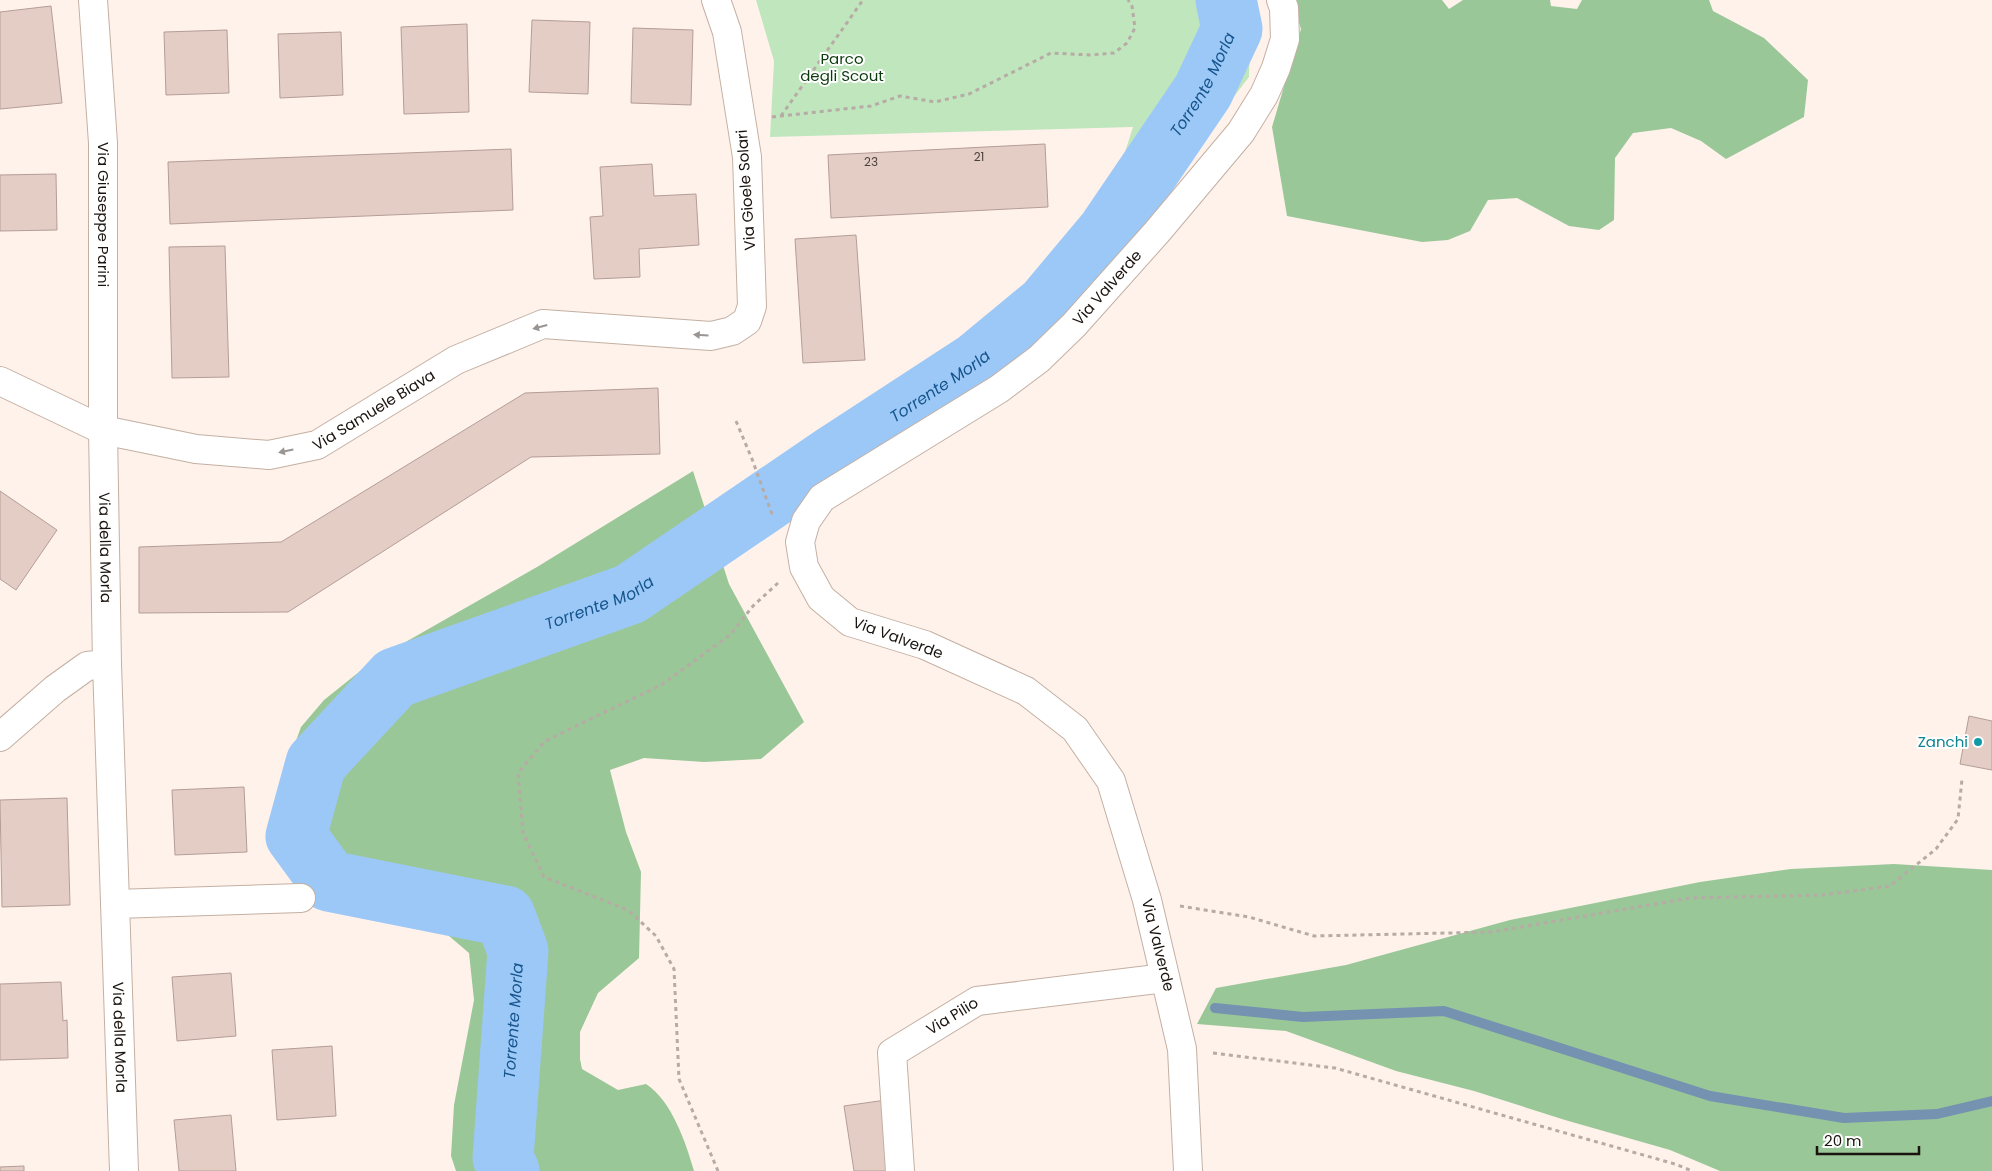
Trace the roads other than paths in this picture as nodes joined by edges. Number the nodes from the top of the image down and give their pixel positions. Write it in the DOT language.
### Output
graph roads {
  1 [pos="93,0"];
  2 [pos="716,0"];
  3 [pos="1281,0"];
  4 [pos="746,321"];
  5 [pos="0,381"];
  6 [pos="103,430"];
  7 [pos="107,664"];
  8 [pos="0,737"];
  9 [pos="301,898"];
  10 [pos="115,904"];
  11 [pos="1165,978"];
  12 [pos="124,1171"];
  13 [pos="900,1171"];
  14 [pos="1188,1171"];
  1 -- 6 [label="street, Via Giuseppe Parini"];
  2 -- 4 [label="street, Via Gioele Solari"];
  3 -- 11 [label="street, Via Valverde"];
  4 -- 6 [label="street, Via Samuele Biava, one-way"];
  5 -- 6 [label="street, Via Samuele Biava"];
  6 -- 7 [label="street, Via della Morla"];
  7 -- 8 [label="street"];
  7 -- 10 [label="street, Via della Morla"];
  9 -- 10 [label="street"];
  10 -- 12 [label="street, Via della Morla"];
  11 -- 13 [label="street, Via Pilio"];
  11 -- 14 [label="street, Via Valverde"];
}
